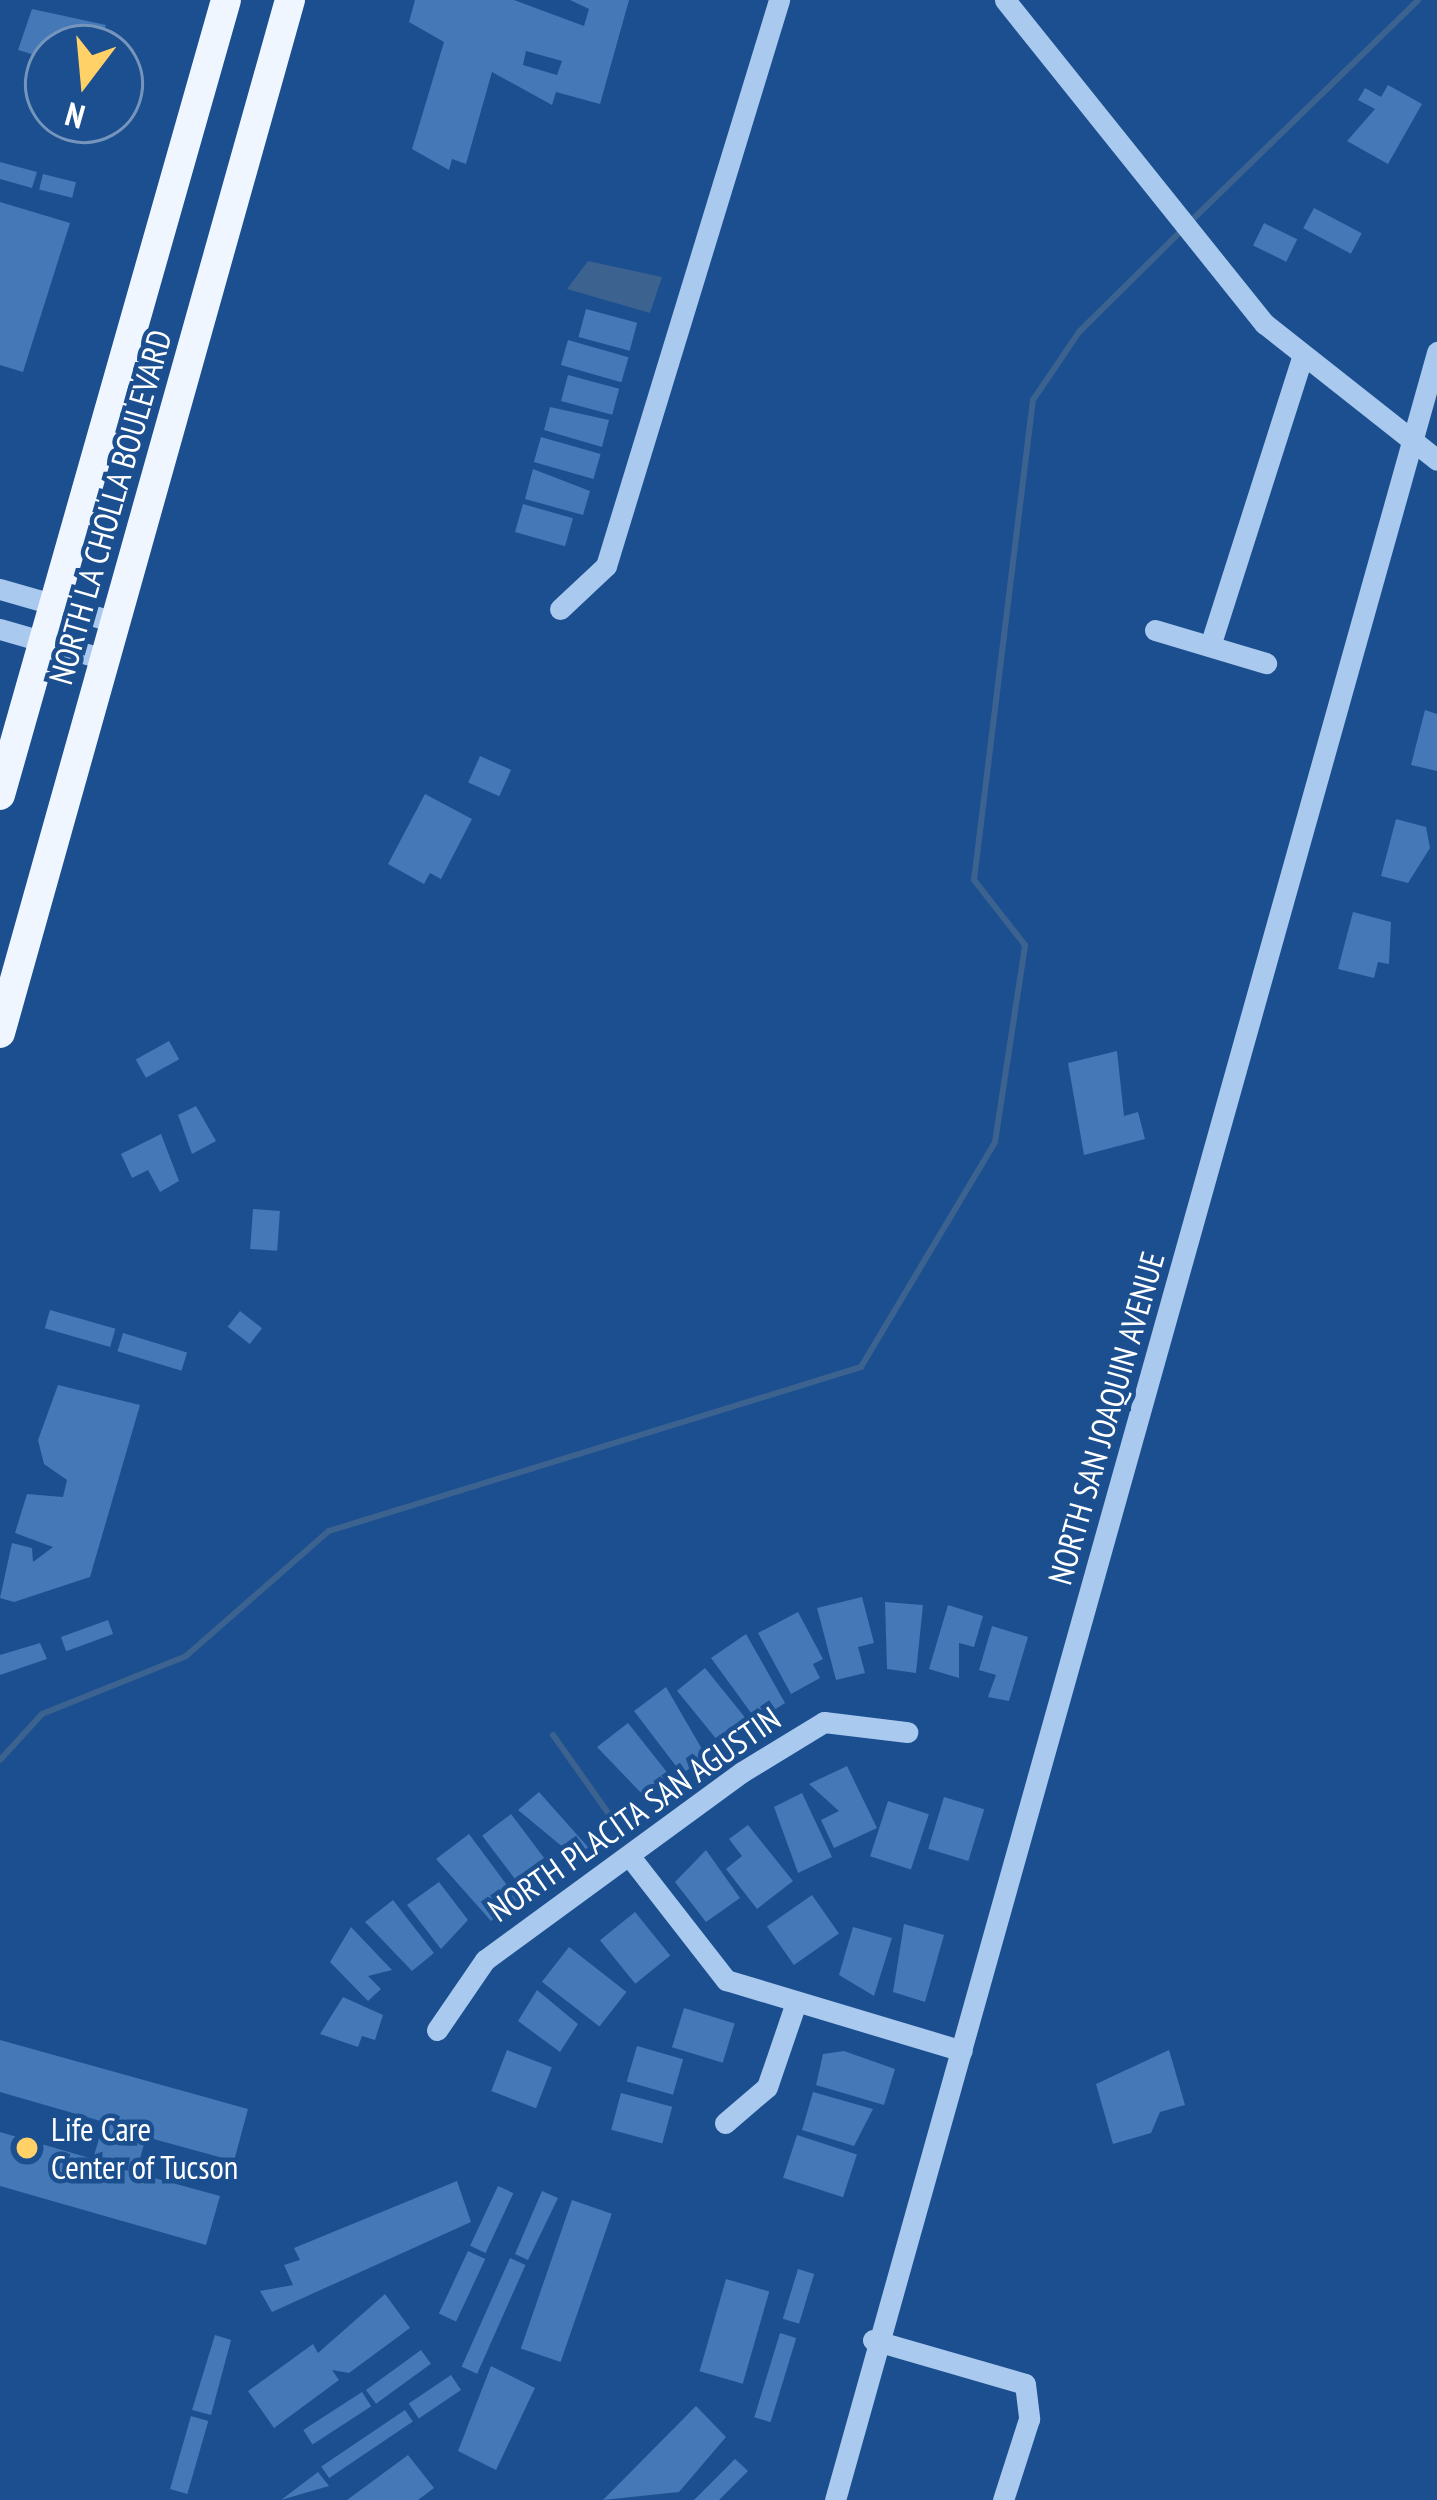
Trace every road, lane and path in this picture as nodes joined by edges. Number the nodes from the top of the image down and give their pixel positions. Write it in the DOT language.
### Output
graph roads {
  1 [pos="226,0"];
  2 [pos="290,0"];
  3 [pos="779,0"];
  4 [pos="1005,0"];
  5 [pos="1437,352"];
  6 [pos="1301,360"];
  7 [pos="1413,446"];
  8 [pos="1437,460"];
  9 [pos="0,590"];
  10 [pos="53,605"];
  11 [pos="560,609"];
  12 [pos="115,622"];
  13 [pos="0,629"];
  14 [pos="1155,630"];
  15 [pos="43,642"];
  16 [pos="1210,646"];
  17 [pos="104,659"];
  18 [pos="1266,663"];
  19 [pos="0,795"];
  20 [pos="0,1033"];
  21 [pos="907,1732"];
  22 [pos="631,1858"];
  23 [pos="794,2008"];
  24 [pos="437,2030"];
  25 [pos="962,2050"];
  26 [pos="725,2123"];
  27 [pos="873,2340"];
  28 [pos="835,2500"];
  29 [pos="1003,2500"];
  1 -- 10 [label="main road, NORTH LA CHOLLA BOULEVARD"];
  2 -- 12 [label="main road, NORTH LA CHOLLA BOULEVARD"];
  3 -- 11 [label="street"];
  4 -- 6 [label="street"];
  5 -- 7 [label="street, NORTH SAN JOAQUIN AVENUE"];
  6 -- 7 [label="street"];
  6 -- 16 [label="street"];
  7 -- 8 [label="street"];
  7 -- 25 [label="street, NORTH SAN JOAQUIN AVENUE"];
  9 -- 10 [label="street"];
  10 -- 12 [label="street"];
  10 -- 15 [label="main road, NORTH LA CHOLLA BOULEVARD"];
  12 -- 17 [label="main road, NORTH LA CHOLLA BOULEVARD"];
  13 -- 15 [label="street"];
  14 -- 16 [label="street"];
  15 -- 17 [label="street"];
  15 -- 19 [label="main road, NORTH LA CHOLLA BOULEVARD"];
  16 -- 18 [label="street"];
  17 -- 20 [label="main road, NORTH LA CHOLLA BOULEVARD"];
  21 -- 22 [label="street, NORTH PLACITA SAN AGUSTIN"];
  22 -- 23 [label="street"];
  22 -- 24 [label="street, NORTH PLACITA SAN AGUSTIN"];
  23 -- 25 [label="street"];
  23 -- 26 [label="street"];
  25 -- 27 [label="street, NORTH SAN JOAQUIN AVENUE"];
  27 -- 28 [label="street, NORTH SAN JOAQUIN AVENUE"];
  27 -- 29 [label="street"];
}
